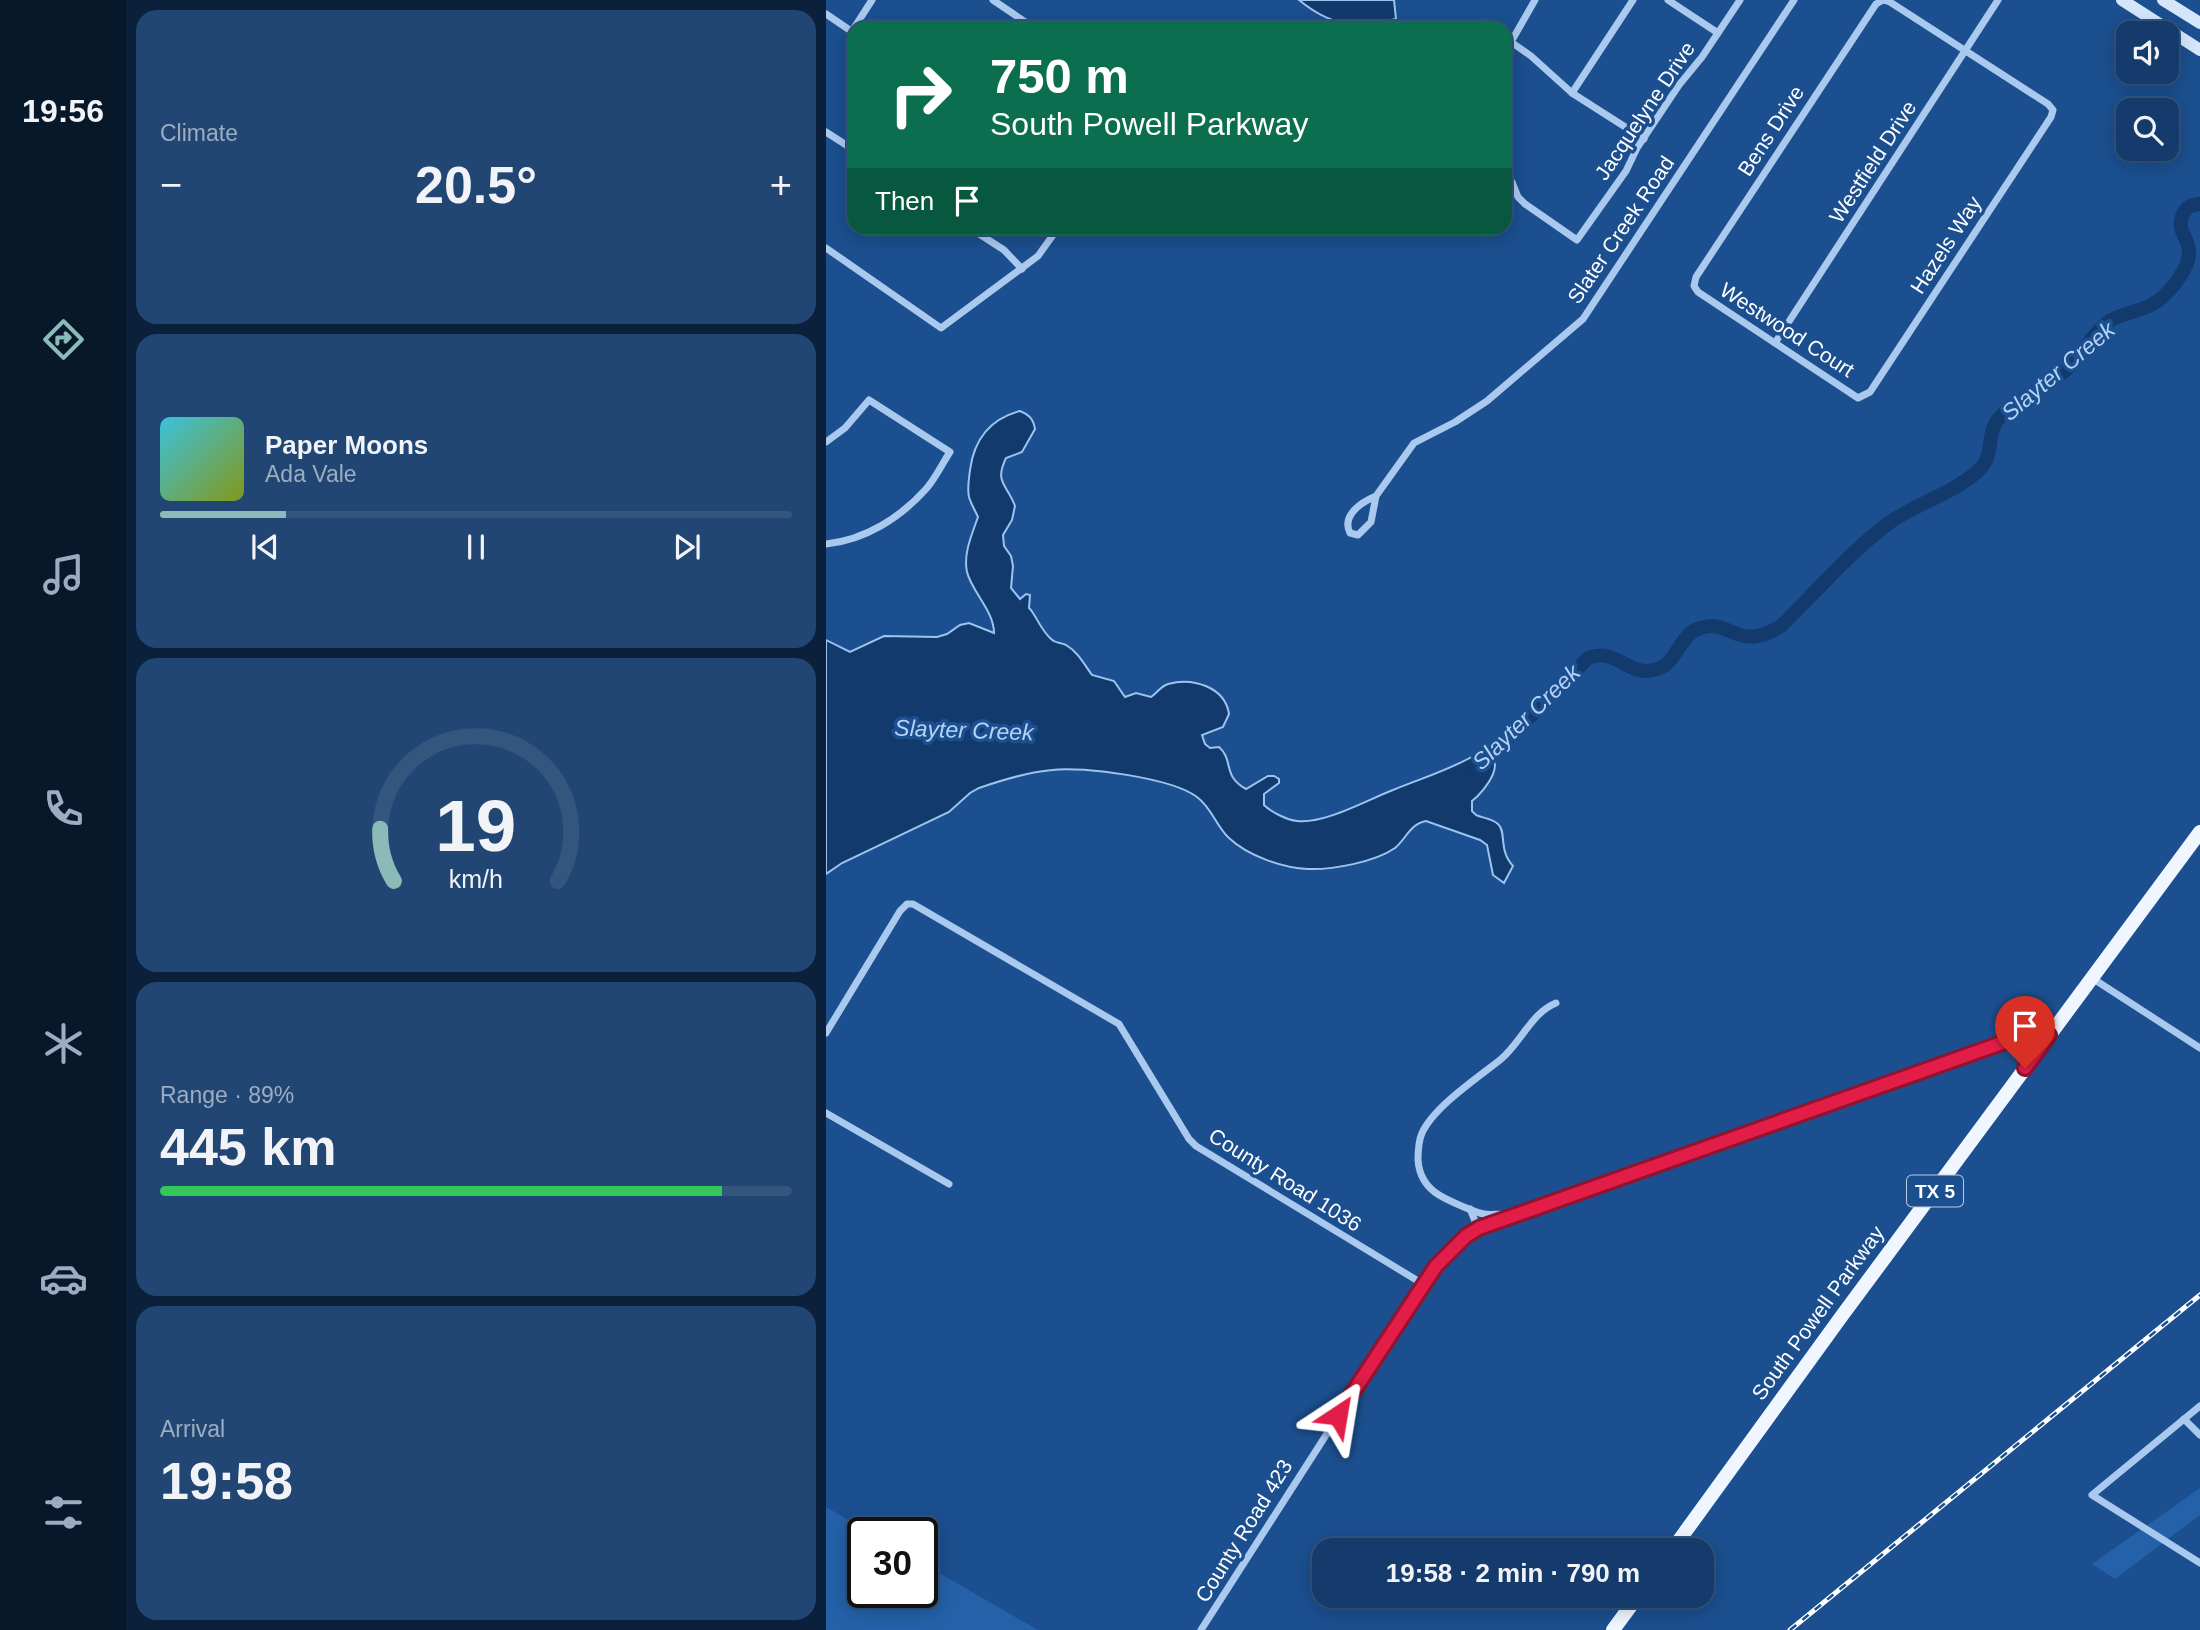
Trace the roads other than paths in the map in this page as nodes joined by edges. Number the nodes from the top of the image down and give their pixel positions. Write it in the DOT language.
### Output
graph roads {
  1 [pos="872,0"];
  2 [pos="993,0"];
  3 [pos="1535,0"];
  4 [pos="1633,0"];
  5 [pos="1668,0"];
  6 [pos="1740,0"];
  7 [pos="1794,0"];
  8 [pos="1883,0"];
  9 [pos="1998,0"];
  10 [pos="2122,0"];
  11 [pos="2163,0"];
  12 [pos="826,14"];
  13 [pos="859,21"];
  14 [pos="1024,21"];
  15 [pos="2200,23"];
  16 [pos="847,26"];
  17 [pos="1718,33"];
  18 [pos="1512,40"];
  19 [pos="1512,43"];
  20 [pos="2200,50"];
  21 [pos="1966,51"];
  22 [pos="1572,93"];
  23 [pos="826,132"];
  24 [pos="1644,139"];
  25 [pos="847,146"];
  26 [pos="1512,183"];
  27 [pos="981,235"];
  28 [pos="1053,235"];
  29 [pos="826,248"];
  30 [pos="1022,269"];
  31 [pos="1694,286"];
  32 [pos="1775,343"];
  33 [pos="1864,396"];
  34 [pos="826,442"];
  35 [pos="1376,496"];
  36 [pos="826,544"];
  37 [pos="2200,832"];
  38 [pos="2091,977"];
  39 [pos="1556,1003"];
  40 [pos="826,1033"];
  41 [pos="2049,1035"];
  42 [pos="2200,1048"];
  43 [pos="826,1113"];
  44 [pos="949,1184"];
  45 [pos="1470,1208"];
  46 [pos="1511,1216"];
  47 [pos="1473,1231"];
  48 [pos="1423,1284"];
  49 [pos="2200,1406"];
  50 [pos="2184,1419"];
  51 [pos="2200,1435"];
  52 [pos="1681,1538"];
  53 [pos="2200,1563"];
  54 [pos="1629,1608"];
  55 [pos="1201,1630"];
  56 [pos="1613,1630"];
  1 -- 13 [label="street"];
  2 -- 14 [label="street"];
  3 -- 18 [label="street"];
  4 -- 22 [label="street"];
  5 -- 17 [label="street"];
  6 -- 17 [label="street, Jacquelyne Drive"];
  7 -- 35 [label="street, Slater Creek Road"];
  8 -- 21 [label="street"];
  8 -- 31 [label="street, Bens Drive"];
  9 -- 21 [label="street, Westfield Drive"];
  10 -- 20 [label="main road"];
  11 -- 15 [label="main road"];
  12 -- 16 [label="street"];
  17 -- 24 [label="street, Jacquelyne Drive"];
  19 -- 22 [label="street"];
  21 -- 32 [label="street, Westfield Drive"];
  21 -- 33 [label="street, Hazels Way"];
  22 -- 24 [label="street"];
  23 -- 25 [label="street"];
  24 -- 26 [label="street, Jacquelyne Drive"];
  27 -- 30 [label="street"];
  28 -- 30 [label="street"];
  29 -- 30 [label="street"];
  31 -- 32 [label="street, Westwood Court"];
  32 -- 33 [label="street, Westwood Court"];
  34 -- 36 [label="street"];
  35 -- 35 [label="street, Slater Creek Road"];
  37 -- 38 [label="main road, South Powell Parkway / TX 5"];
  38 -- 41 [label="main road, South Powell Parkway / TX 5"];
  38 -- 42 [label="street"];
  39 -- 45 [label="street"];
  40 -- 48 [label="street, County Road 1036"];
  41 -- 46 [label="street, County Road 423"];
  41 -- 52 [label="main road, South Powell Parkway / TX 5"];
  43 -- 44 [label="street"];
  45 -- 46 [label="street"];
  45 -- 47 [label="street"];
  46 -- 47 [label="street, County Road 423"];
  47 -- 48 [label="street, County Road 423"];
  48 -- 55 [label="street, County Road 423"];
  49 -- 50 [label="street"];
  50 -- 51 [label="street"];
  50 -- 53 [label="street"];
  54 -- 56 [label="main road"];
}
